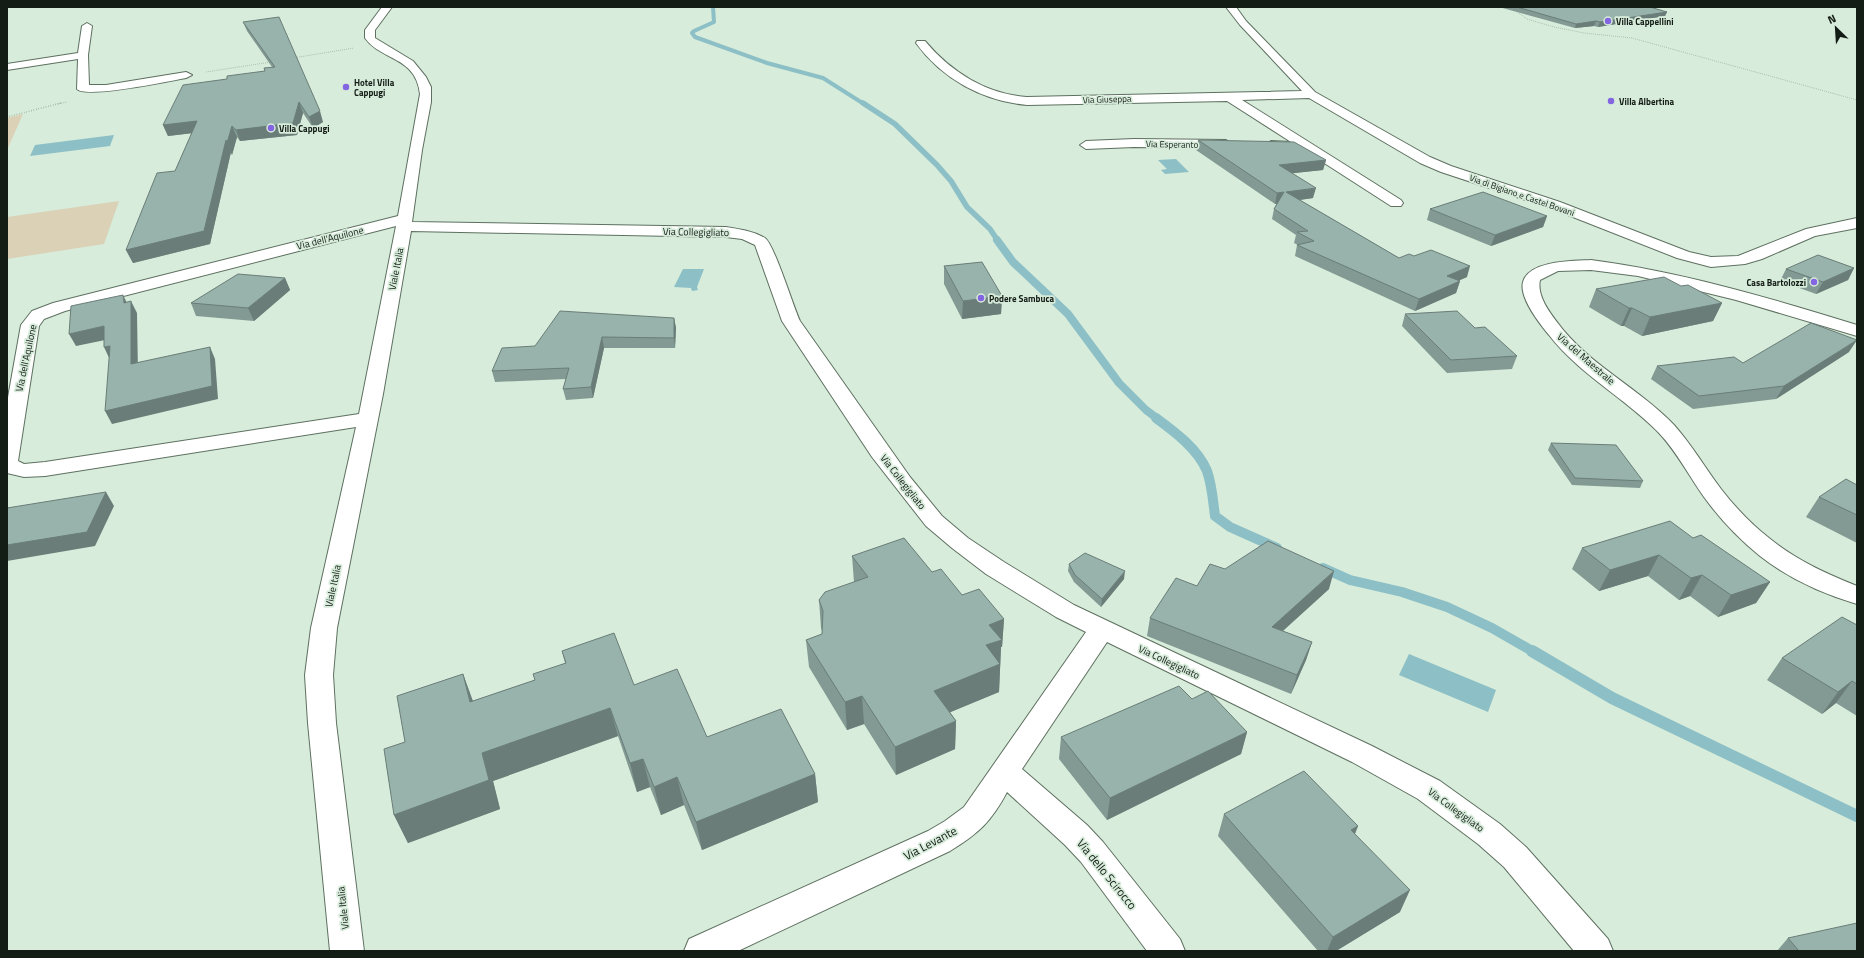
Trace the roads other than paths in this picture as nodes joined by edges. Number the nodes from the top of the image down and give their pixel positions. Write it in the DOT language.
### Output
graph roads {
  1 [pos="387,7"];
  2 [pos="1231,7"];
  3 [pos="87,26"];
  4 [pos="921,43"];
  5 [pos="83,55"];
  6 [pos="7,67"];
  7 [pos="186,75"];
  8 [pos="1311,94"];
  9 [pos="1229,97"];
  10 [pos="1086,145"];
  11 [pos="1238,145"];
  12 [pos="1261,145"];
  13 [pos="1306,146"];
  14 [pos="1396,203"];
  15 [pos="405,223"];
  16 [pos="1857,223"];
  17 [pos="1857,332"];
  18 [pos="368,419"];
  19 [pos="1857,595"];
  20 [pos="1101,630"];
  21 [pos="1004,771"];
  22 [pos="347,951"];
  23 [pos="701,951"];
  24 [pos="1168,951"];
  25 [pos="1596,951"];
  1 -- 15 [label="street"];
  2 -- 8 [label="street, Via di Bigiano e Castel Bovani"];
  3 -- 5 [label="street"];
  4 -- 9 [label="street, Via Giuseppa"];
  5 -- 6 [label="street"];
  5 -- 7 [label="street"];
  8 -- 9 [label="street, Via Giuseppa"];
  8 -- 16 [label="street, Via di Bigiano e Castel Bovani"];
  9 -- 13 [label="street"];
  10 -- 11 [label="street, Via Esperanto"];
  12 -- 13 [label="street"];
  13 -- 14 [label="street"];
  15 -- 18 [label="street, Viale Italia"];
  15 -- 18 [label="street, Via dell'Aquilone"];
  15 -- 20 [label="street, Via Collegigliato"];
  17 -- 19 [label="street, Via del Maestrale"];
  18 -- 22 [label="street, Viale Italia"];
  20 -- 21 [label="street, Via Levante"];
  20 -- 25 [label="street, Via Collegigliato"];
  21 -- 23 [label="street, Via Levante"];
  21 -- 24 [label="street, Via dello Scirocco"];
}
